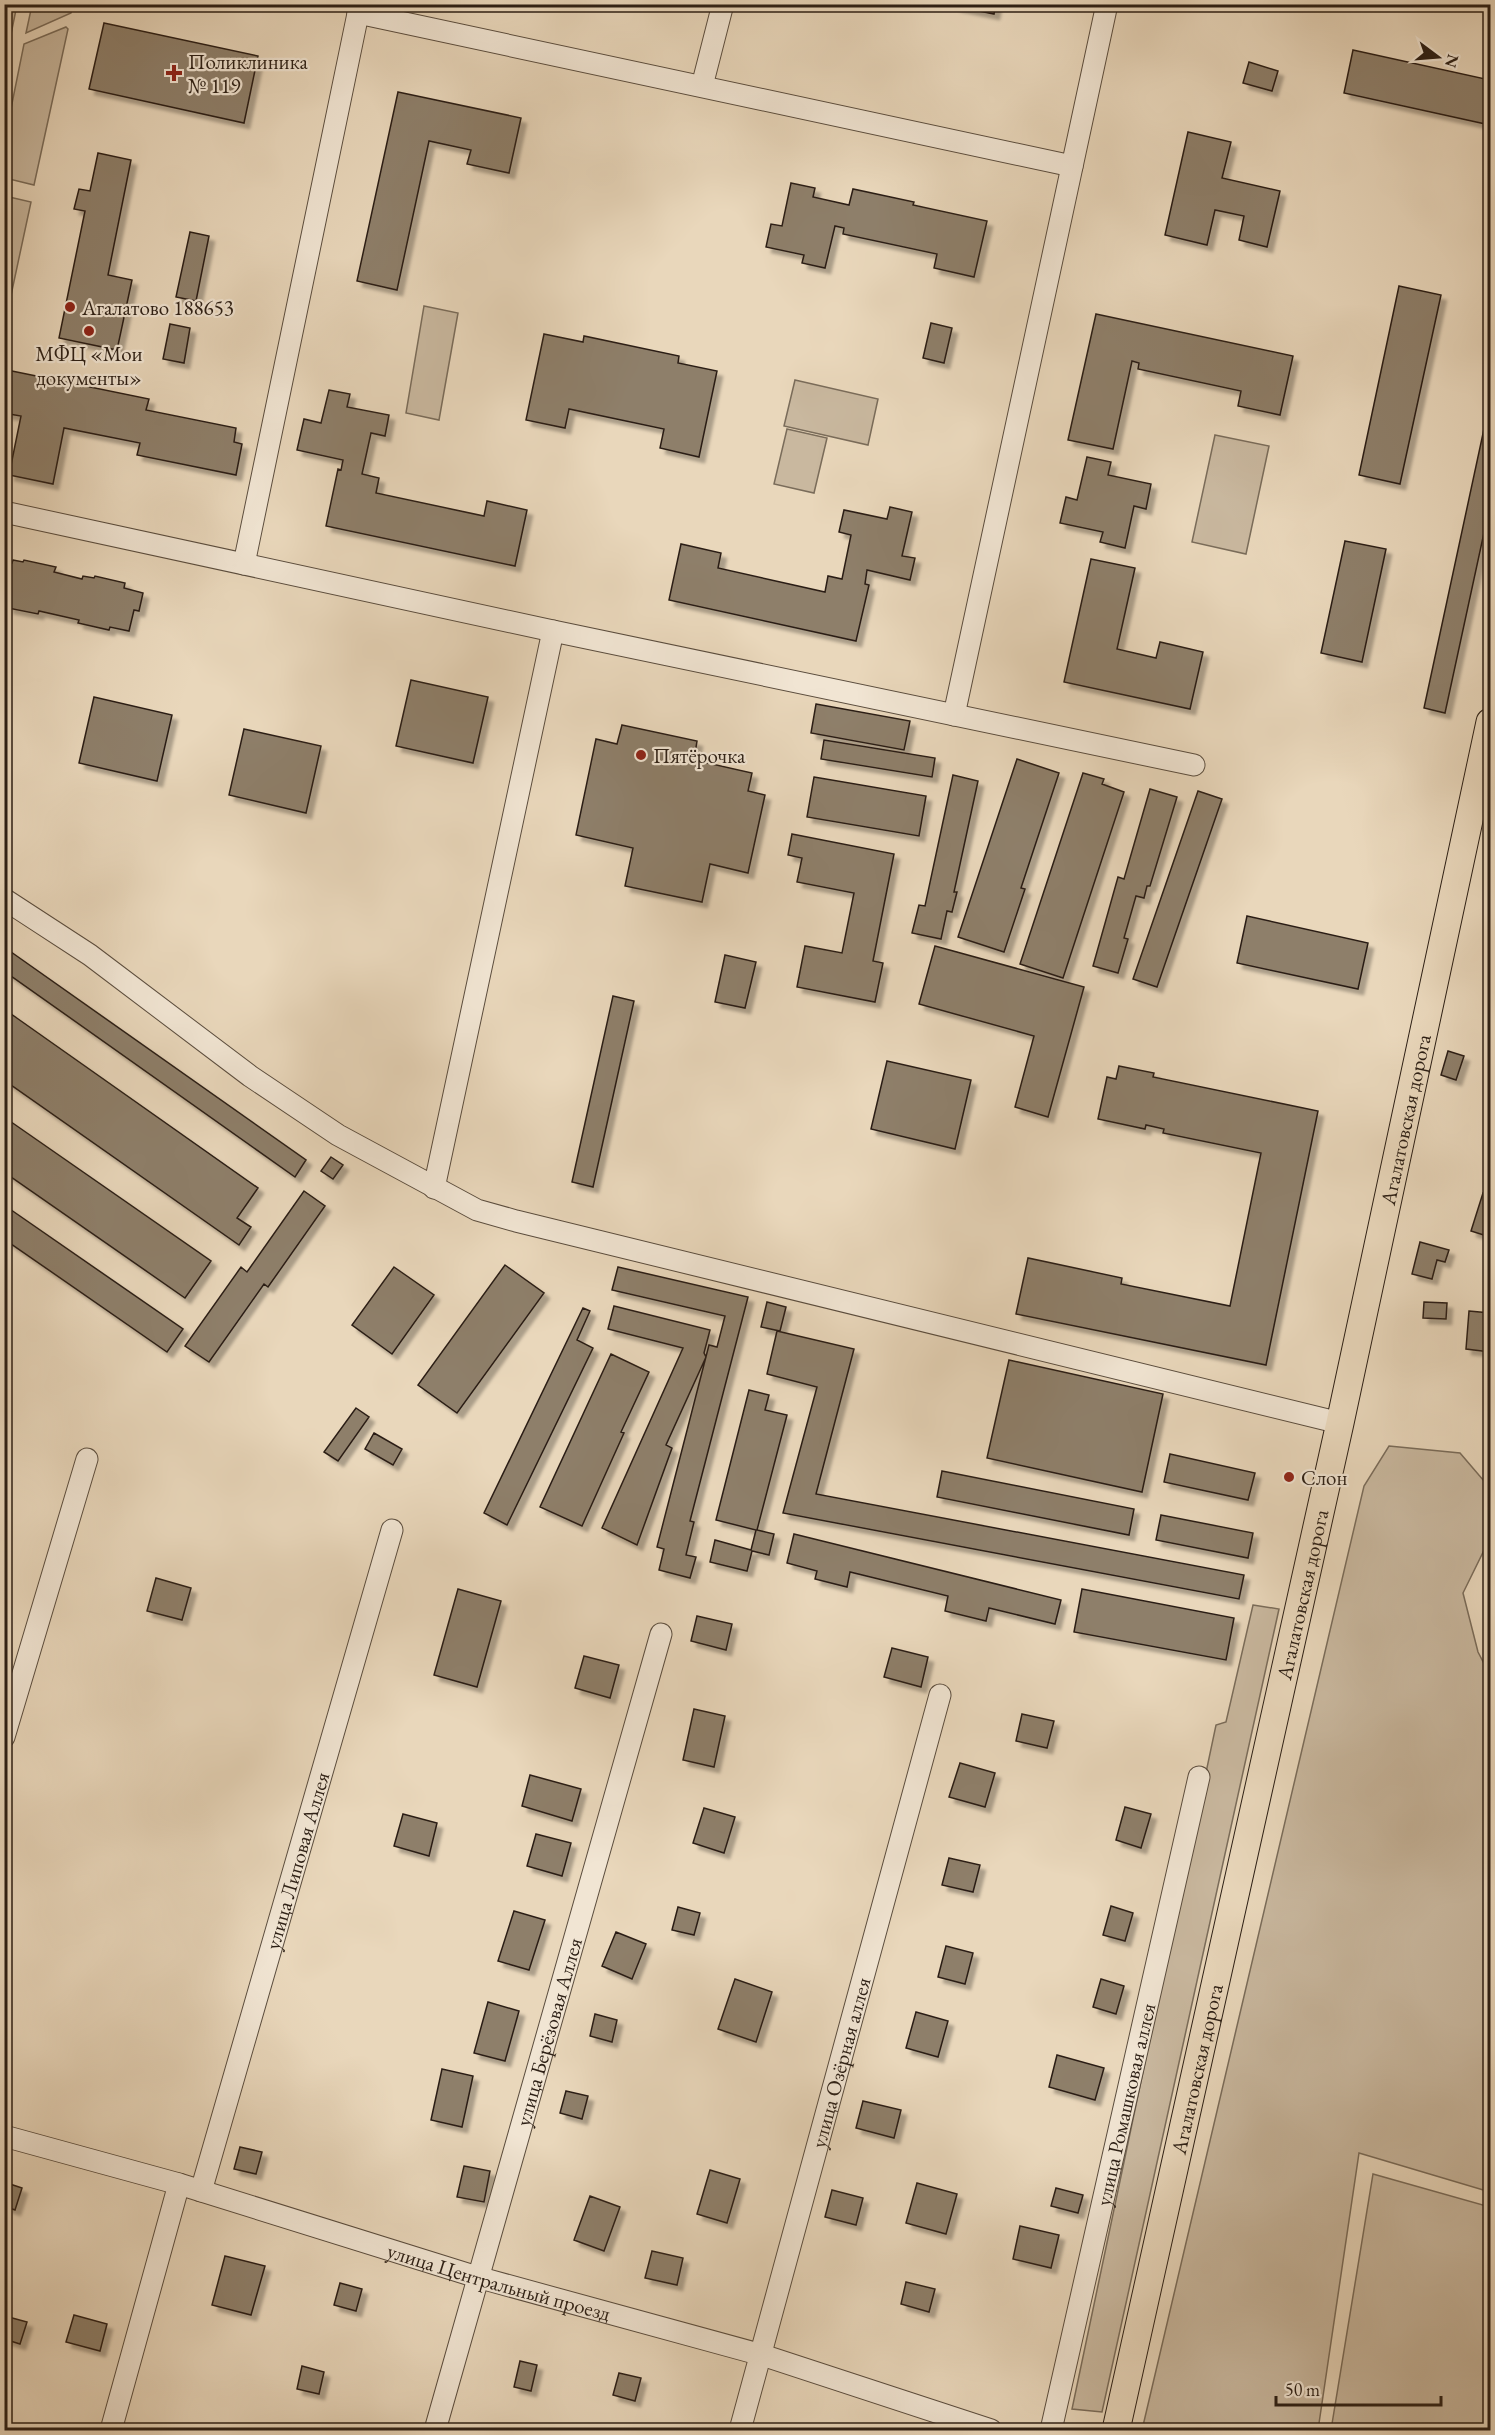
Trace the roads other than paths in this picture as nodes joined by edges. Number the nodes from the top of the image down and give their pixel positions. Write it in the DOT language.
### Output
graph roads {
  1 [pos="723,4"];
  2 [pos="1107,4"];
  3 [pos="359,9"];
  4 [pos="702,86"];
  5 [pos="1072,166"];
  6 [pos="4,512"];
  7 [pos="244,564"];
  8 [pos="553,631"];
  9 [pos="954,715"];
  10 [pos="1491,722"];
  11 [pos="1194,765"];
  12 [pos="4,899"];
  13 [pos="434,1188"];
  14 [pos="1340,1423"];
  15 [pos="87,1459"];
  16 [pos="392,1530"];
  17 [pos="661,1634"];
  18 [pos="940,1695"];
  19 [pos="4,1737"];
  20 [pos="1200,1777"];
  21 [pos="4,2136"];
  22 [pos="179,2184"];
  23 [pos="201,2191"];
  24 [pos="477,2277"];
  25 [pos="762,2355"];
  26 [pos="111,2430"];
  27 [pos="435,2430"];
  28 [pos="740,2430"];
  29 [pos="991,2430"];
  30 [pos="1051,2430"];
  31 [pos="1116,2430"];
  1 -- 4 [label="street"];
  2 -- 5 [label="street"];
  3 -- 4 [label="street"];
  3 -- 7 [label="street"];
  4 -- 5 [label="street"];
  5 -- 9 [label="street"];
  6 -- 7 [label="street"];
  7 -- 8 [label="street"];
  8 -- 9 [label="street"];
  8 -- 13 [label="street"];
  9 -- 11 [label="street"];
  10 -- 14 [label="main road, Агалатовская дорога"];
  12 -- 13 [label="street"];
  13 -- 14 [label="street"];
  14 -- 31 [label="main road, Агалатовская дорога"];
  15 -- 19 [label="street"];
  16 -- 23 [label="street, улица Липовая Аллея"];
  17 -- 24 [label="street, улица Берёзовая Аллея"];
  18 -- 25 [label="street, улица Озёрная аллея"];
  20 -- 30 [label="street, улица Ромашковая аллея"];
  21 -- 22 [label="street, улица Центральный проезд"];
  22 -- 23 [label="street, улица Центральный проезд"];
  22 -- 26 [label="street"];
  23 -- 24 [label="street, улица Центральный проезд"];
  24 -- 25 [label="street, улица Центральный проезд"];
  24 -- 27 [label="street, улица Берёзовая Аллея"];
  25 -- 28 [label="street, улица Озёрная аллея"];
  25 -- 29 [label="street, улица Центральный проезд"];
}
